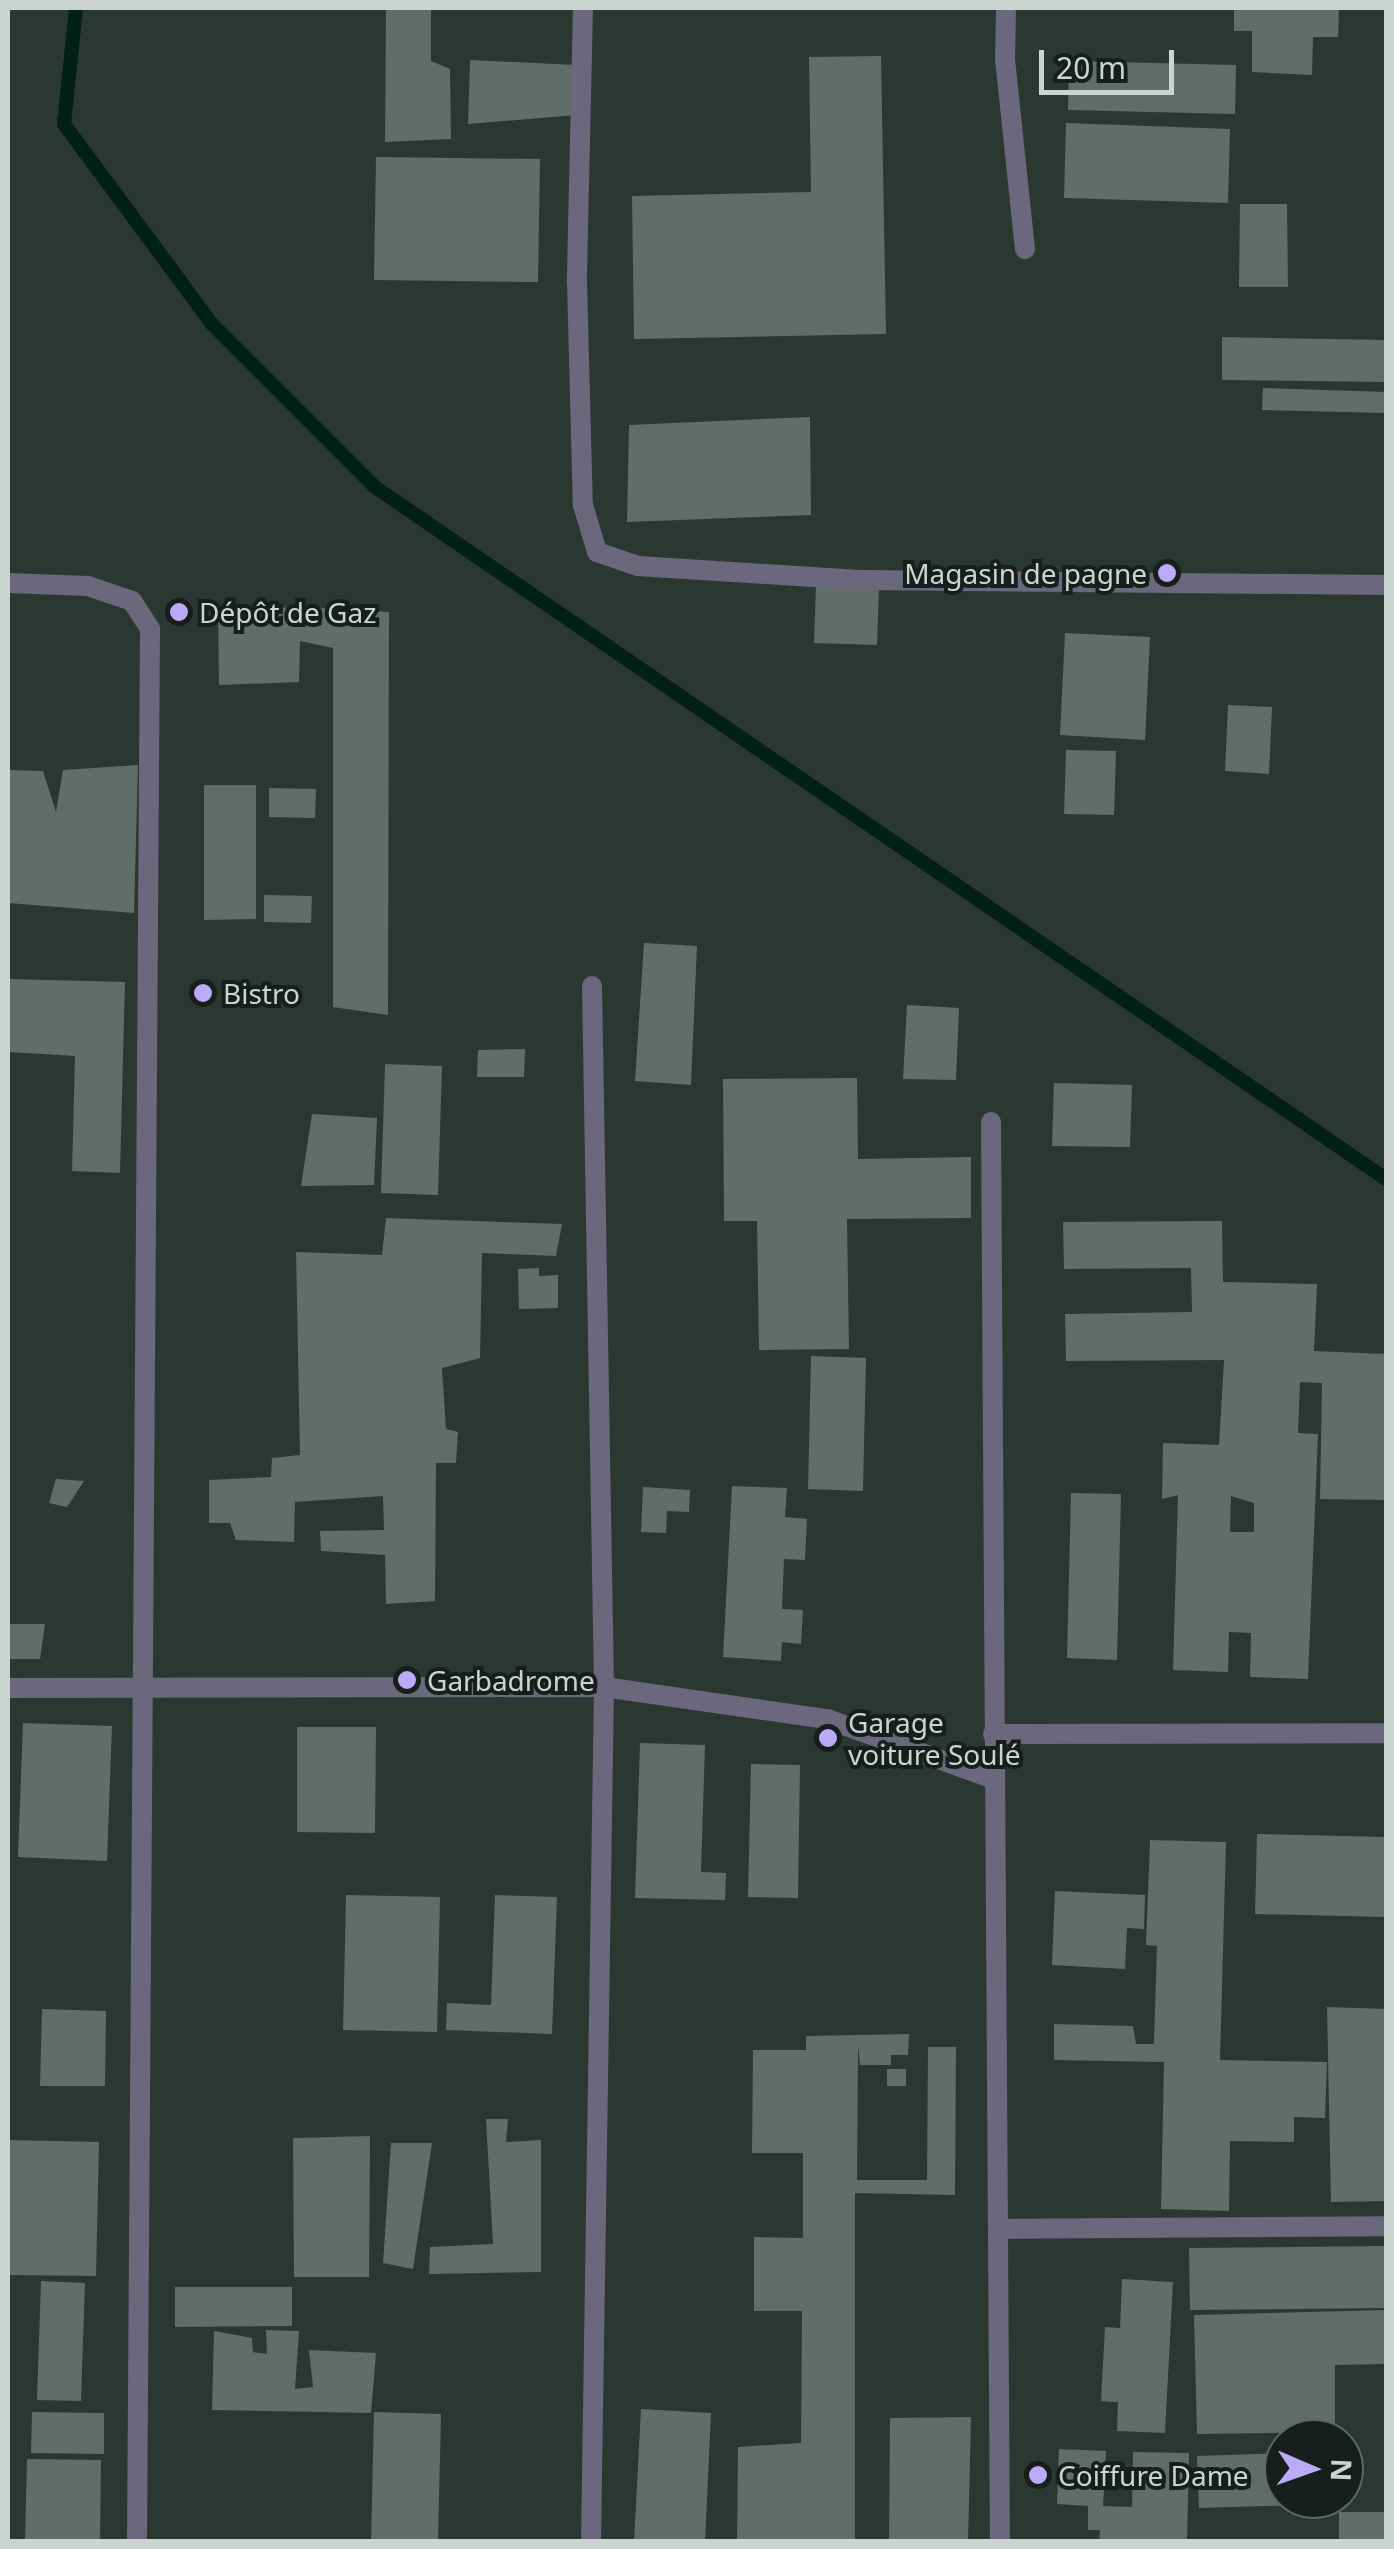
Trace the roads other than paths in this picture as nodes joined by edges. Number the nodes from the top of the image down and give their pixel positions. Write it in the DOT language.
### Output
graph roads {
  1 [pos="583,8"];
  2 [pos="1006,8"];
  3 [pos="1025,249"];
  4 [pos="8,584"];
  5 [pos="1386,585"];
  6 [pos="592,986"];
  7 [pos="991,1122"];
  8 [pos="604,1687"];
  9 [pos="8,1688"];
  10 [pos="146,1688"];
  11 [pos="1386,1733"];
  12 [pos="994,1734"];
  13 [pos="994,1779"];
  14 [pos="1386,2226"];
  15 [pos="998,2229"];
  16 [pos="138,2542"];
  17 [pos="592,2542"];
  18 [pos="1000,2542"];
  1 -- 5 [label="street"];
  2 -- 3 [label="street"];
  4 -- 10 [label="street"];
  6 -- 8 [label="street"];
  7 -- 12 [label="street"];
  8 -- 10 [label="street"];
  8 -- 13 [label="street"];
  8 -- 17 [label="street"];
  9 -- 10 [label="street"];
  10 -- 16 [label="street"];
  11 -- 12 [label="street"];
  12 -- 13 [label="street"];
  13 -- 15 [label="street"];
  14 -- 15 [label="street"];
  15 -- 18 [label="street"];
}
